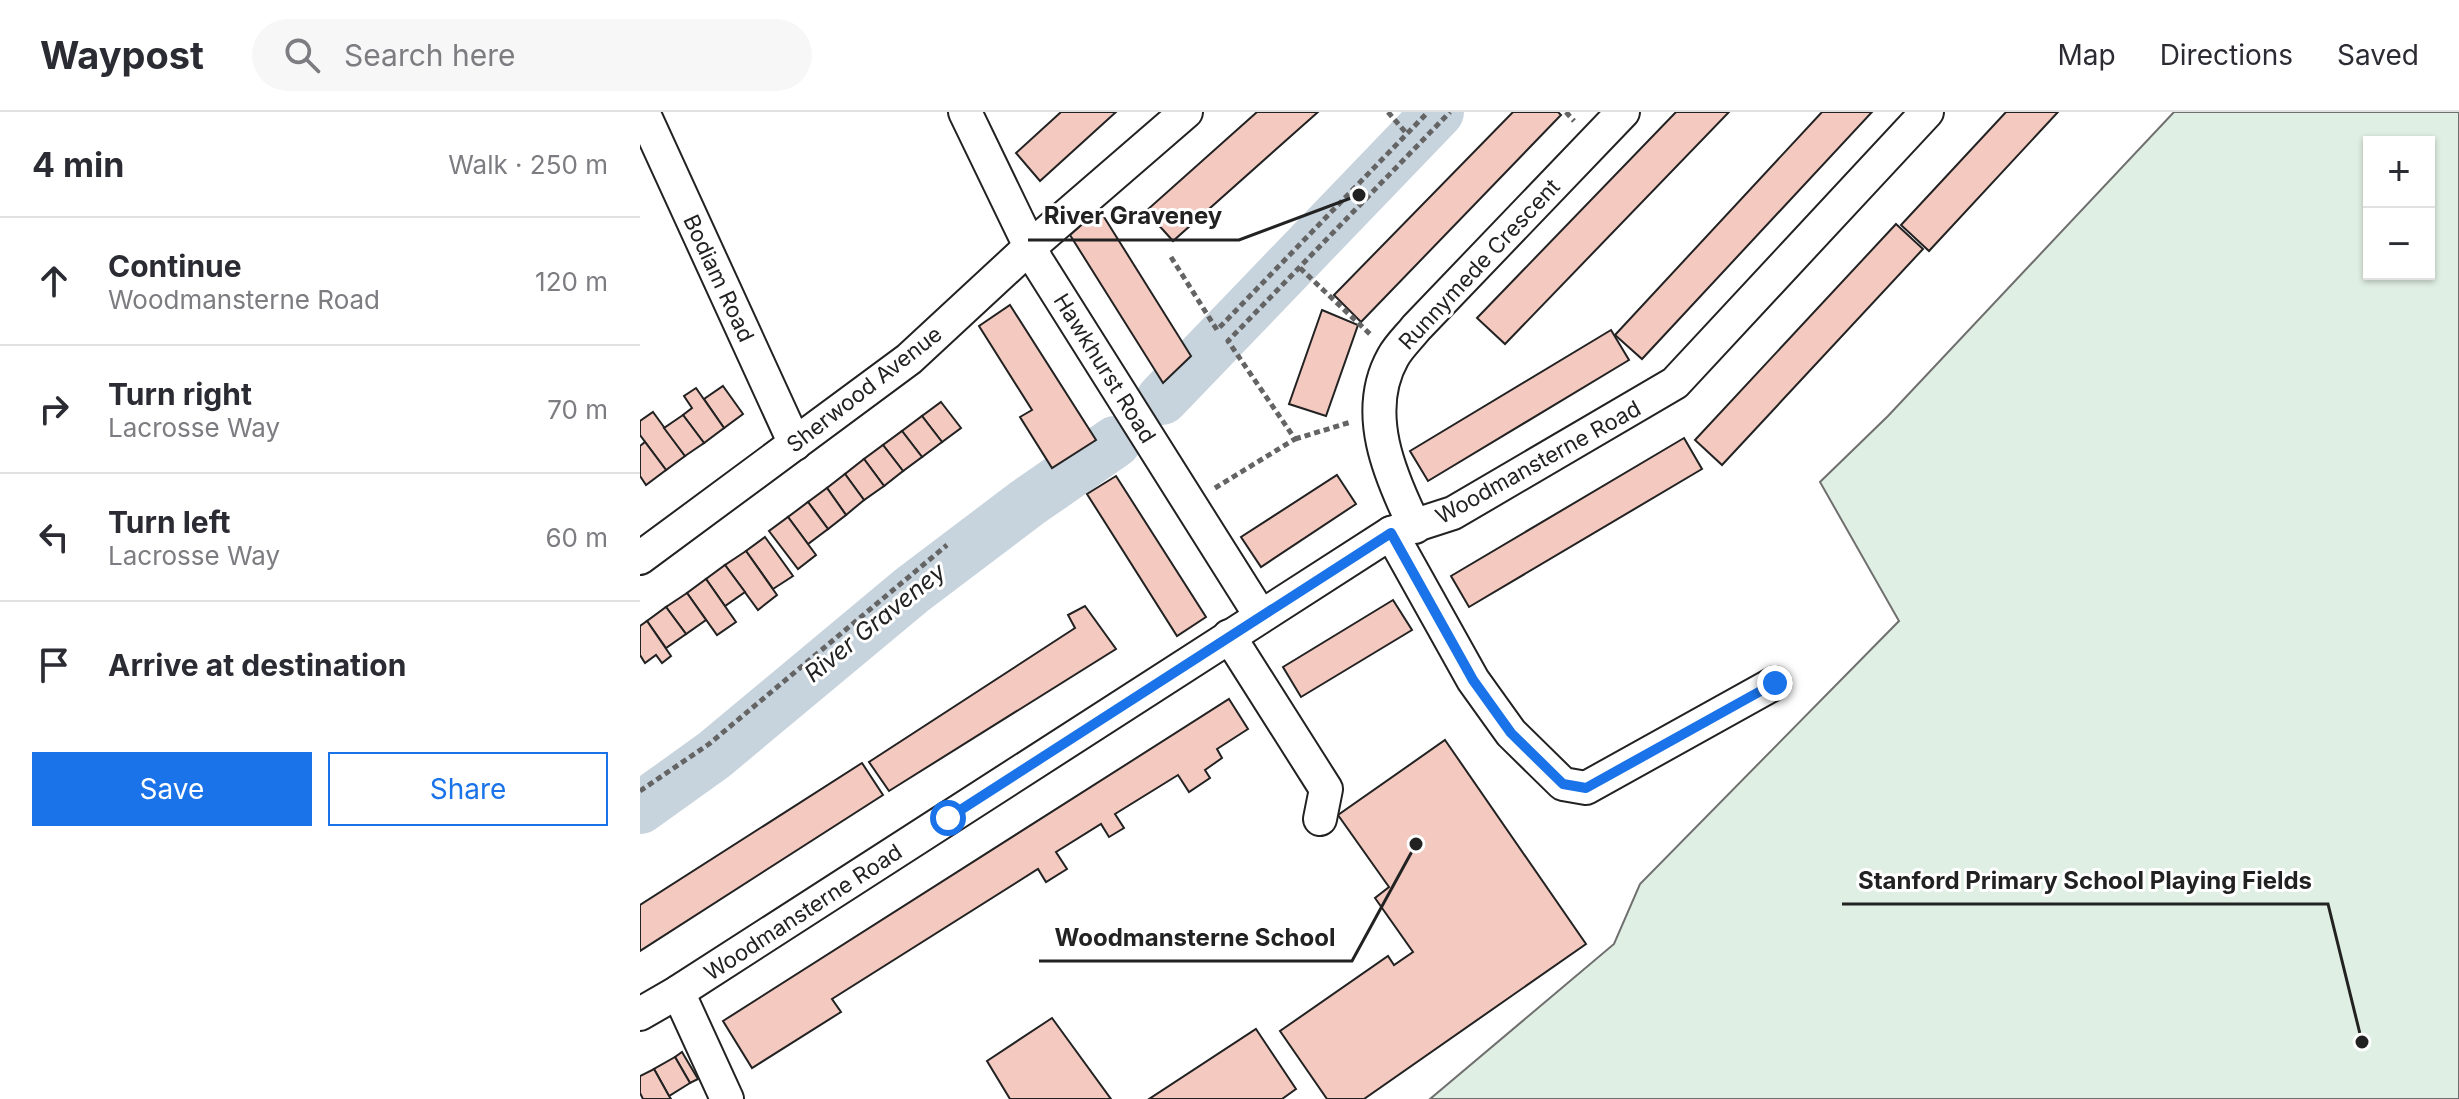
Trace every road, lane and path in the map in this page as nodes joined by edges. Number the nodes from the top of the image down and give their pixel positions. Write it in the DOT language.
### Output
graph roads {
  1 [pos="643,112"];
  2 [pos="965,112"];
  3 [pos="1186,112"];
  4 [pos="1388,112"];
  5 [pos="1428,112"];
  6 [pos="1450,112"];
  7 [pos="1623,112"];
  8 [pos="1927,112"];
  9 [pos="1407,134"];
  10 [pos="1031,246"];
  11 [pos="1171,257"];
  12 [pos="1300,268"];
  13 [pos="1393,357"];
  14 [pos="1379,414"];
  15 [pos="1295,439"];
  16 [pos="795,444"];
  17 [pos="1190,503"];
  18 [pos="1403,530"];
  19 [pos="947,545"];
  20 [pos="640,558"];
  21 [pos="1260,615"];
  22 [pos="1229,636"];
  23 [pos="1775,683"];
  24 [pos="640,791"];
  25 [pos="1320,819"];
  26 [pos="678,992"];
  27 [pos="640,1014"];
  28 [pos="727,1099"];
  1 -- 16 [label="street, Bodiam Road"];
  2 -- 10 [label="street, Hawkhurst Road"];
  3 -- 10 [label="street, Sherwood Avenue"];
  4 -- 9 [label="path"];
  5 -- 9 [label="path"];
  6 -- 12 [label="path"];
  7 -- 13 [label="street, Runnymede Crescent"];
  8 -- 18 [label="street, Woodmansterne Road"];
  9 -- 11 [label="path"];
  10 -- 16 [label="street, Sherwood Avenue"];
  10 -- 17 [label="street, Hawkhurst Road"];
  12 -- 13 [label="path"];
  12 -- 15 [label="path"];
  13 -- 14 [label="street, Runnymede Crescent"];
  14 -- 15 [label="path"];
  14 -- 18 [label="street, Runnymede Crescent"];
  15 -- 17 [label="path"];
  16 -- 20 [label="street, Sherwood Avenue"];
  17 -- 21 [label="street, Hawkhurst Road"];
  18 -- 21 [label="street, Woodmansterne Road"];
  18 -- 23 [label="street, Runnymede Crescent"];
  19 -- 24 [label="path"];
  21 -- 22 [label="street, Woodmansterne Road"];
  22 -- 25 [label="street"];
  22 -- 26 [label="street, Woodmansterne Road"];
  26 -- 27 [label="street, Woodmansterne Road"];
  26 -- 28 [label="street"];
}
